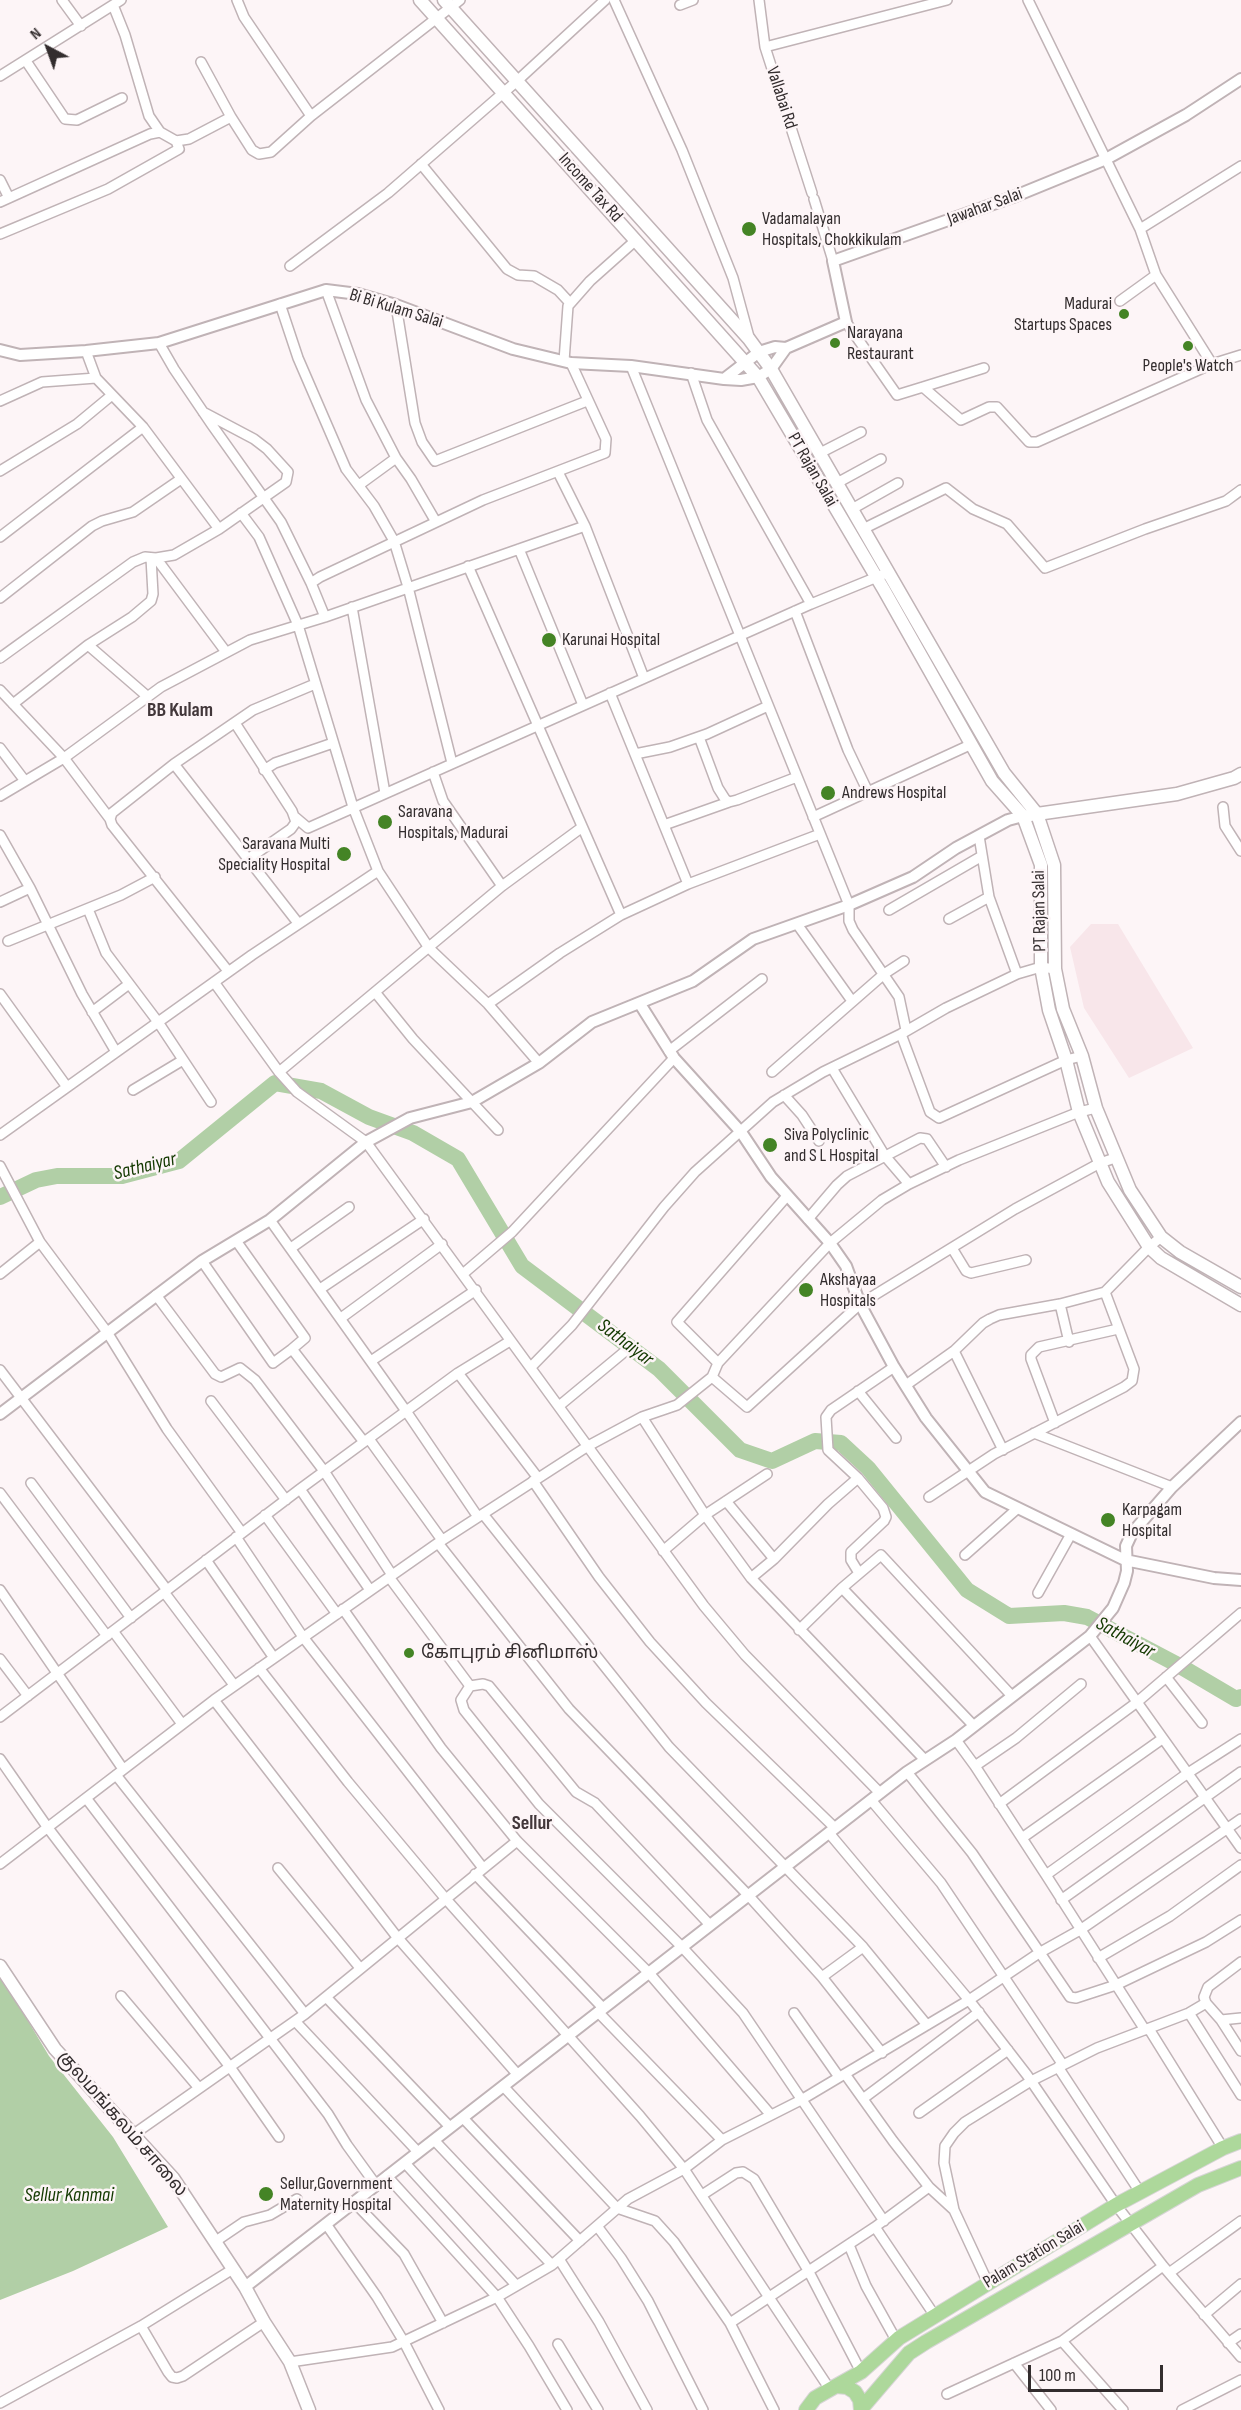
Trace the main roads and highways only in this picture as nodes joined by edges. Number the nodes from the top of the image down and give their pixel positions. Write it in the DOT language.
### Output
graph roads {
  1 [pos="420,0"];
  2 [pos="452,3"];
  3 [pos="771,369"];
  4 [pos="758,377"];
  5 [pos="882,575"];
  6 [pos="942,680"];
  7 [pos="1241,774"];
  8 [pos="1037,814"];
  9 [pos="1023,816"];
  10 [pos="1241,1287"];
  11 [pos="1241,1305"];
  12 [pos="0,1966"];
  13 [pos="1241,2141"];
  14 [pos="1241,2168"];
  15 [pos="833,2387"];
  16 [pos="804,2409"];
  17 [pos="309,2410"];
  18 [pos="861,2410"];
  1 -- 4 [label="main road, Income Tax Rd"];
  2 -- 3 [label="main road, Income Tax Rd"];
  3 -- 5 [label="main road, PT Rajan Salai"];
  4 -- 5 [label="main road, PT Rajan Salai"];
  5 -- 6 [label="main road, PT Rajan Salai"];
  6 -- 8 [label="main road, PT Rajan Salai"];
  6 -- 9 [label="main road, PT Rajan Salai"];
  7 -- 8 [label="main road"];
  8 -- 9 [label="main road"];
  8 -- 10 [label="main road, PT Rajan Salai"];
  9 -- 11 [label="main road, PT Rajan Salai"];
  12 -- 17 [label="main road, குலமங்கலம் சாலை"];
  13 -- 15 [label="main road, Palam Station Salai"];
  14 -- 18 [label="main road, Palam Station Salai"];
  15 -- 16 [label="main road, Palam Station Salai"];
  15 -- 18 [label="main road"];
}
